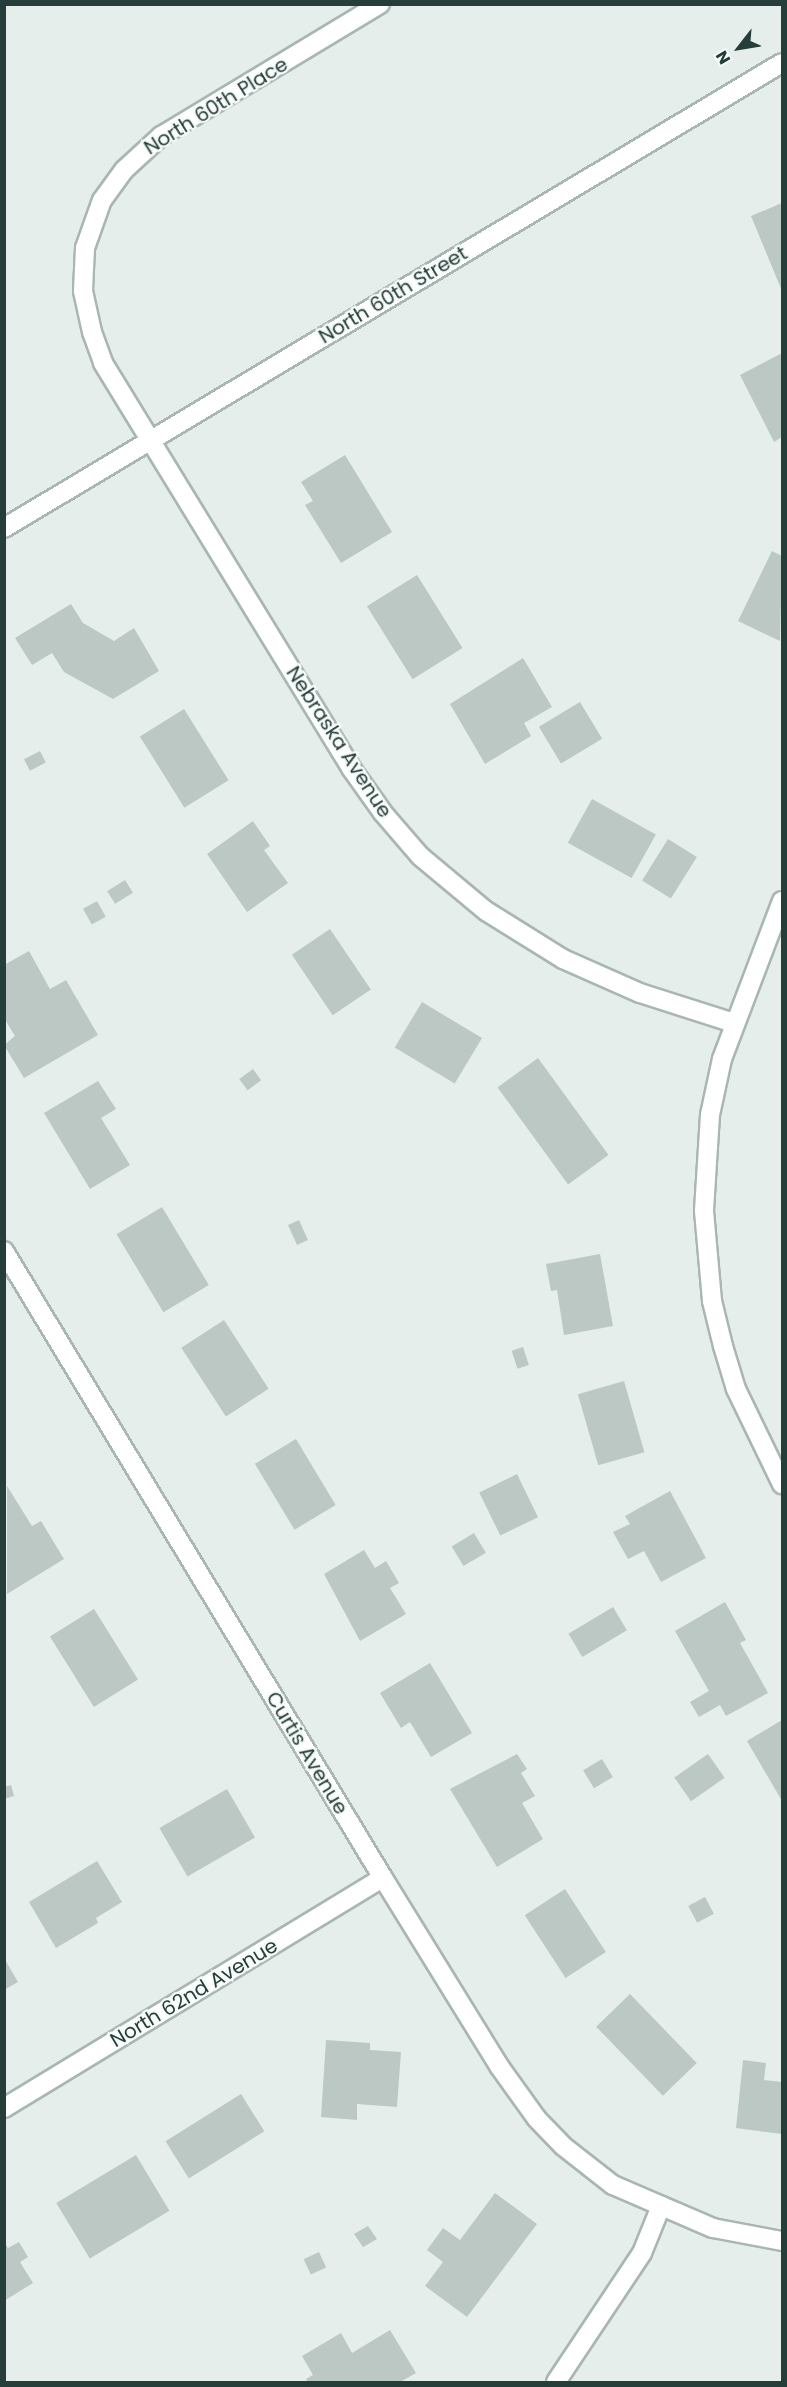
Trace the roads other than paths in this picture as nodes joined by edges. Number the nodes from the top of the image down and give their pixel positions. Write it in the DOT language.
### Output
graph roads {
  1 [pos="372,6"];
  2 [pos="783,63"];
  3 [pos="150,440"];
  4 [pos="4,528"];
  5 [pos="783,901"];
  6 [pos="734,1023"];
  7 [pos="4,1251"];
  8 [pos="783,1484"];
  9 [pos="383,1878"];
  10 [pos="4,2108"];
  11 [pos="661,2206"];
  12 [pos="783,2241"];
  13 [pos="556,2382"];
  1 -- 3 [label="street, North 60th Place"];
  2 -- 3 [label="street, North 60th Street"];
  3 -- 4 [label="street, North 60th Street"];
  3 -- 6 [label="street, Nebraska Avenue"];
  5 -- 6 [label="street"];
  6 -- 8 [label="street"];
  7 -- 9 [label="street, Curtis Avenue"];
  9 -- 10 [label="street, North 62nd Avenue"];
  9 -- 11 [label="street, Curtis Avenue"];
  11 -- 12 [label="street, Curtis Avenue"];
  11 -- 13 [label="street"];
}
